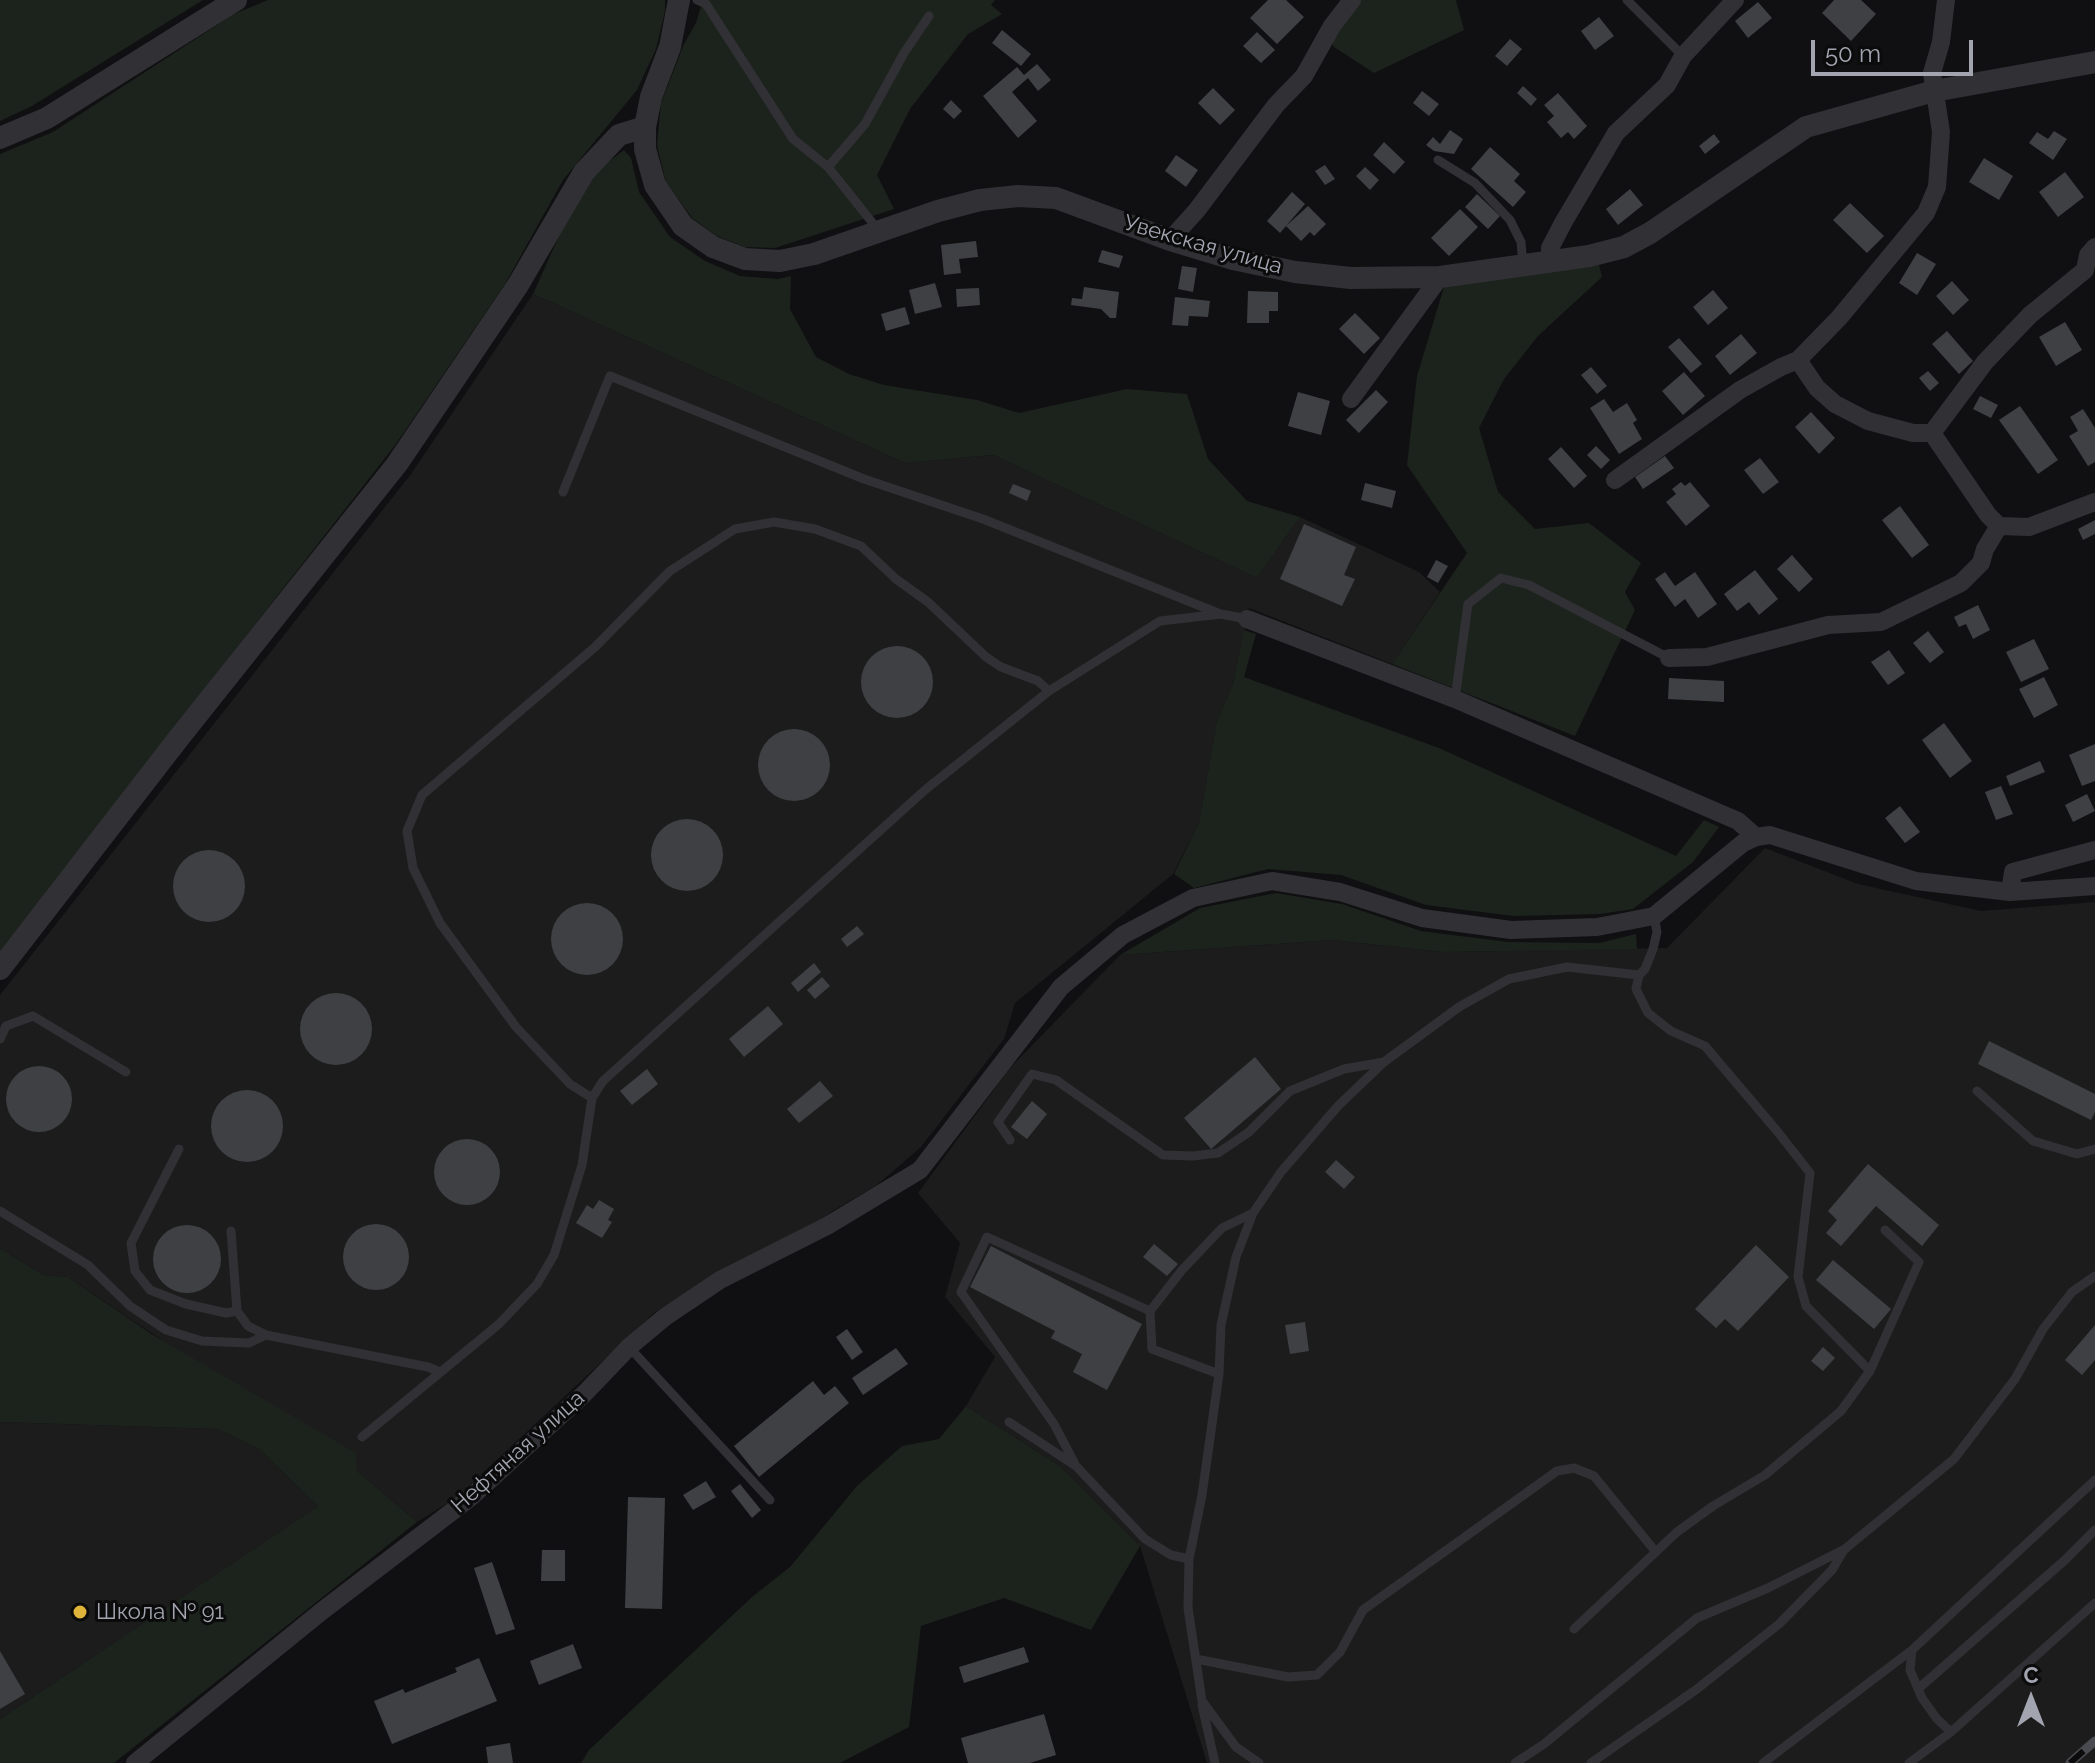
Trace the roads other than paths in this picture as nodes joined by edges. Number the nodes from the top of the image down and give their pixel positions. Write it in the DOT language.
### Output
graph roads {
  1 [pos="236,0"];
  2 [pos="679,0"];
  3 [pos="697,0"];
  4 [pos="1352,0"];
  5 [pos="1627,0"];
  6 [pos="1735,0"];
  7 [pos="1946,0"];
  8 [pos="929,16"];
  9 [pos="1683,56"];
  10 [pos="2095,62"];
  11 [pos="1934,91"];
  12 [pos="645,127"];
  13 [pos="0,138"];
  14 [pos="1438,160"];
  15 [pos="828,167"];
  16 [pos="881,233"];
  17 [pos="1170,240"];
  18 [pos="2095,247"];
  19 [pos="1550,262"];
  20 [pos="1523,266"];
  21 [pos="1440,277"];
  22 [pos="2090,277"];
  23 [pos="1798,360"];
  24 [pos="1351,399"];
  25 [pos="1932,433"];
  26 [pos="1615,480"];
  27 [pos="563,492"];
  28 [pos="2095,502"];
  29 [pos="1999,526"];
  30 [pos="1221,614"];
  31 [pos="1247,619"];
  32 [pos="1669,658"];
  33 [pos="1049,691"];
  34 [pos="1455,699"];
  35 [pos="1756,837"];
  36 [pos="2095,850"];
  37 [pos="2095,886"];
  38 [pos="2010,892"];
  39 [pos="1654,916"];
  40 [pos="0,969"];
  41 [pos="1639,975"];
  42 [pos="0,1039"];
  43 [pos="1384,1062"];
  44 [pos="126,1072"];
  45 [pos="1977,1091"];
  46 [pos="592,1098"];
  47 [pos="1010,1140"];
  48 [pos="179,1149"];
  49 [pos="2095,1149"];
  50 [pos="0,1211"];
  51 [pos="1253,1213"];
  52 [pos="1885,1230"];
  53 [pos="231,1231"];
  54 [pos="2095,1276"];
  55 [pos="237,1311"];
  56 [pos="1150,1311"];
  57 [pos="266,1335"];
  58 [pos="629,1347"];
  59 [pos="1870,1371"];
  60 [pos="440,1372"];
  61 [pos="1219,1374"];
  62 [pos="1009,1422"];
  63 [pos="362,1437"];
  64 [pos="1076,1466"];
  65 [pos="2095,1480"];
  66 [pos="770,1500"];
  67 [pos="2095,1530"];
  68 [pos="1845,1549"];
  69 [pos="1655,1551"];
  70 [pos="1189,1559"];
  71 [pos="2095,1603"];
  72 [pos="1574,1629"];
  73 [pos="1912,1650"];
  74 [pos="1196,1659"];
  75 [pos="1918,1689"];
  76 [pos="1202,1701"];
  77 [pos="1951,1732"];
  78 [pos="136,1763"];
  79 [pos="1215,1763"];
  80 [pos="1259,1763"];
  81 [pos="1515,1763"];
  82 [pos="1591,1763"];
  83 [pos="1763,1763"];
  84 [pos="1909,1763"];
  1 -- 13 [label="street"];
  2 -- 12 [label="street"];
  3 -- 15 [label="lane"];
  4 -- 17 [label="street"];
  5 -- 9 [label="lane"];
  6 -- 9 [label="street"];
  7 -- 11 [label="street"];
  8 -- 15 [label="lane"];
  9 -- 19 [label="street"];
  10 -- 11 [label="street, Увекская улица"];
  11 -- 19 [label="street, Увекская улица"];
  11 -- 23 [label="street"];
  12 -- 16 [label="street, Увекская улица"];
  12 -- 40 [label="street"];
  14 -- 20 [label="lane"];
  15 -- 16 [label="lane"];
  16 -- 17 [label="street, Увекская улица"];
  17 -- 21 [label="street, Увекская улица"];
  18 -- 22 [label="street"];
  19 -- 20 [label="street, Увекская улица"];
  20 -- 21 [label="street, Увекская улица"];
  21 -- 24 [label="street"];
  22 -- 25 [label="street"];
  23 -- 25 [label="street"];
  23 -- 26 [label="street"];
  25 -- 29 [label="street"];
  27 -- 30 [label="lane"];
  28 -- 29 [label="street"];
  29 -- 32 [label="street"];
  30 -- 31 [label="lane"];
  30 -- 33 [label="lane"];
  31 -- 34 [label="street"];
  32 -- 34 [label="lane"];
  33 -- 46 [label="lane"];
  33 -- 46 [label="lane"];
  34 -- 35 [label="street"];
  35 -- 38 [label="street"];
  35 -- 39 [label="street"];
  36 -- 38 [label="street"];
  37 -- 38 [label="street"];
  39 -- 41 [label="lane"];
  39 -- 58 [label="street, Нефтяная улица"];
  41 -- 43 [label="lane"];
  41 -- 59 [label="lane"];
  42 -- 44 [label="lane"];
  43 -- 47 [label="lane"];
  43 -- 51 [label="lane"];
  45 -- 49 [label="lane"];
  46 -- 60 [label="lane"];
  48 -- 55 [label="lane"];
  50 -- 57 [label="lane"];
  51 -- 56 [label="lane"];
  51 -- 61 [label="lane"];
  52 -- 59 [label="lane"];
  53 -- 55 [label="lane"];
  54 -- 68 [label="lane"];
  55 -- 57 [label="lane"];
  56 -- 61 [label="lane"];
  56 -- 64 [label="lane"];
  57 -- 60 [label="lane"];
  58 -- 66 [label="lane"];
  58 -- 78 [label="street, Нефтяная улица"];
  59 -- 69 [label="lane"];
  60 -- 63 [label="lane"];
  61 -- 70 [label="lane"];
  62 -- 64 [label="lane"];
  64 -- 70 [label="lane"];
  65 -- 73 [label="lane"];
  67 -- 75 [label="lane"];
  68 -- 81 [label="lane"];
  68 -- 82 [label="lane"];
  69 -- 72 [label="lane"];
  69 -- 74 [label="lane"];
  70 -- 74 [label="lane"];
  71 -- 77 [label="lane"];
  73 -- 75 [label="lane"];
  73 -- 83 [label="lane"];
  74 -- 76 [label="lane"];
  75 -- 77 [label="lane"];
  76 -- 79 [label="lane"];
  76 -- 80 [label="lane"];
  77 -- 84 [label="lane"];
}
